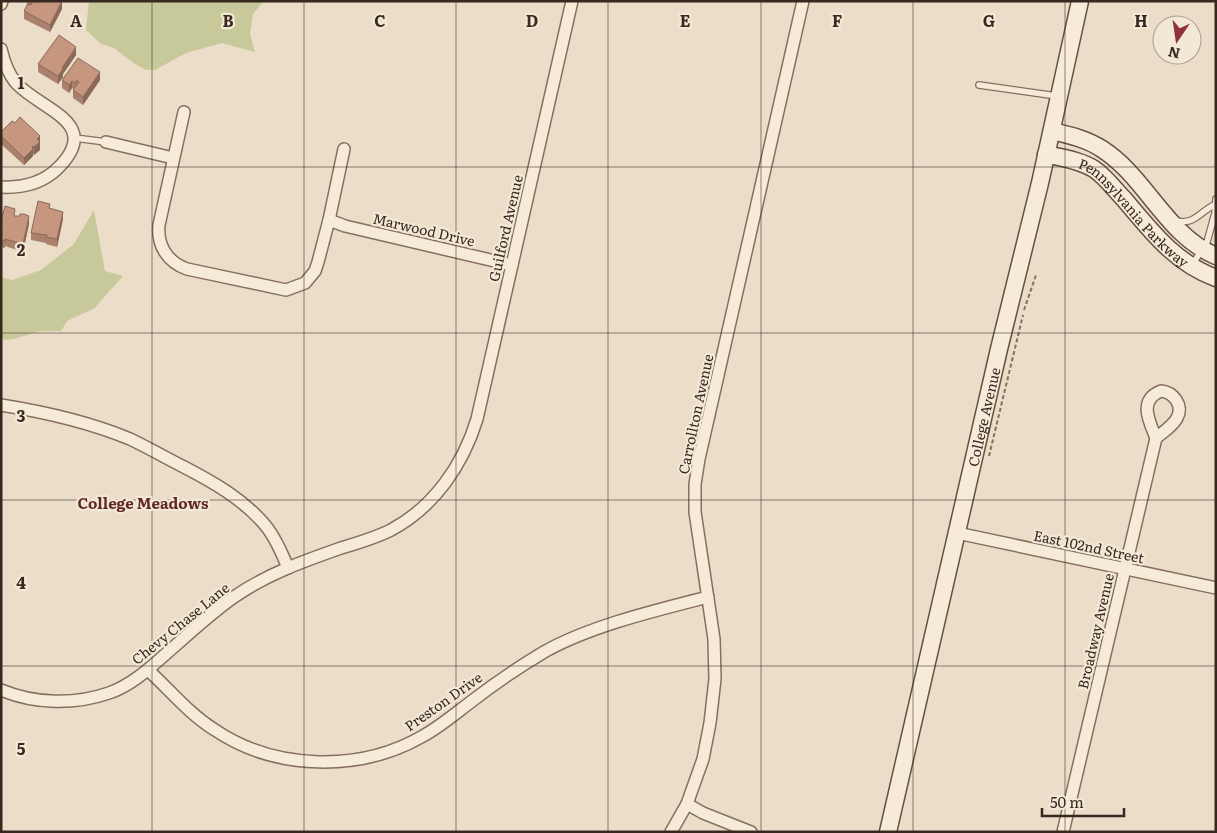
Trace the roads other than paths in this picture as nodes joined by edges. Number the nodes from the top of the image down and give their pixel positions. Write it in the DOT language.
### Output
graph roads {
  1 [pos="572,1"];
  2 [pos="803,1"];
  3 [pos="1080,1"];
  4 [pos="1,49"];
  5 [pos="979,85"];
  6 [pos="1059,97"];
  7 [pos="184,112"];
  8 [pos="1052,131"];
  9 [pos="75,138"];
  10 [pos="106,142"];
  11 [pos="344,149"];
  12 [pos="1046,154"];
  13 [pos="173,158"];
  14 [pos="1,187"];
  15 [pos="1215,202"];
  16 [pos="1168,219"];
  17 [pos="329,220"];
  18 [pos="1209,253"];
  19 [pos="512,265"];
  20 [pos="1191,267"];
  21 [pos="1216,278"];
  22 [pos="1,406"];
  23 [pos="1156,438"];
  24 [pos="462,459"];
  25 [pos="957,532"];
  26 [pos="288,568"];
  27 [pos="1125,569"];
  28 [pos="1216,588"];
  29 [pos="708,597"];
  30 [pos="148,670"];
  31 [pos="1,690"];
  32 [pos="687,804"];
  33 [pos="671,832"];
  34 [pos="750,832"];
  35 [pos="888,832"];
  36 [pos="1063,832"];
  1 -- 19 [label="street, Guilford Avenue"];
  2 -- 29 [label="street, Carrollton Avenue"];
  3 -- 6 [label="main road, College Avenue"];
  4 -- 9 [label="street"];
  5 -- 6 [label="lane"];
  6 -- 8 [label="main road, College Avenue"];
  7 -- 13 [label="street"];
  8 -- 12 [label="main road, College Avenue"];
  8 -- 16 [label="main road, Pennsylvania Parkway"];
  9 -- 10 [label="lane"];
  9 -- 14 [label="street"];
  10 -- 13 [label="street"];
  11 -- 17 [label="street"];
  12 -- 20 [label="main road, Pennsylvania Parkway"];
  12 -- 25 [label="main road, College Avenue"];
  13 -- 17 [label="street"];
  15 -- 16 [label="lane"];
  15 -- 18 [label="lane"];
  16 -- 18 [label="main road, Pennsylvania Parkway"];
  17 -- 19 [label="street, Marwood Drive"];
  18 -- 20 [label="lane"];
  19 -- 24 [label="street, Guilford Avenue"];
  20 -- 21 [label="main road, Pennsylvania Parkway"];
  22 -- 26 [label="street"];
  23 -- 27 [label="street, Broadway Avenue"];
  24 -- 26 [label="street, Chevy Chase Lane"];
  25 -- 27 [label="street, East 102nd Street"];
  25 -- 35 [label="main road, College Avenue"];
  26 -- 30 [label="street, Chevy Chase Lane"];
  27 -- 28 [label="street, East 102nd Street"];
  27 -- 36 [label="street, Broadway Avenue"];
  29 -- 30 [label="street, Preston Drive"];
  29 -- 32 [label="street, Carrollton Avenue"];
  30 -- 31 [label="street, Chevy Chase Lane"];
  32 -- 33 [label="street, Carrollton Avenue"];
  32 -- 34 [label="street"];
}
